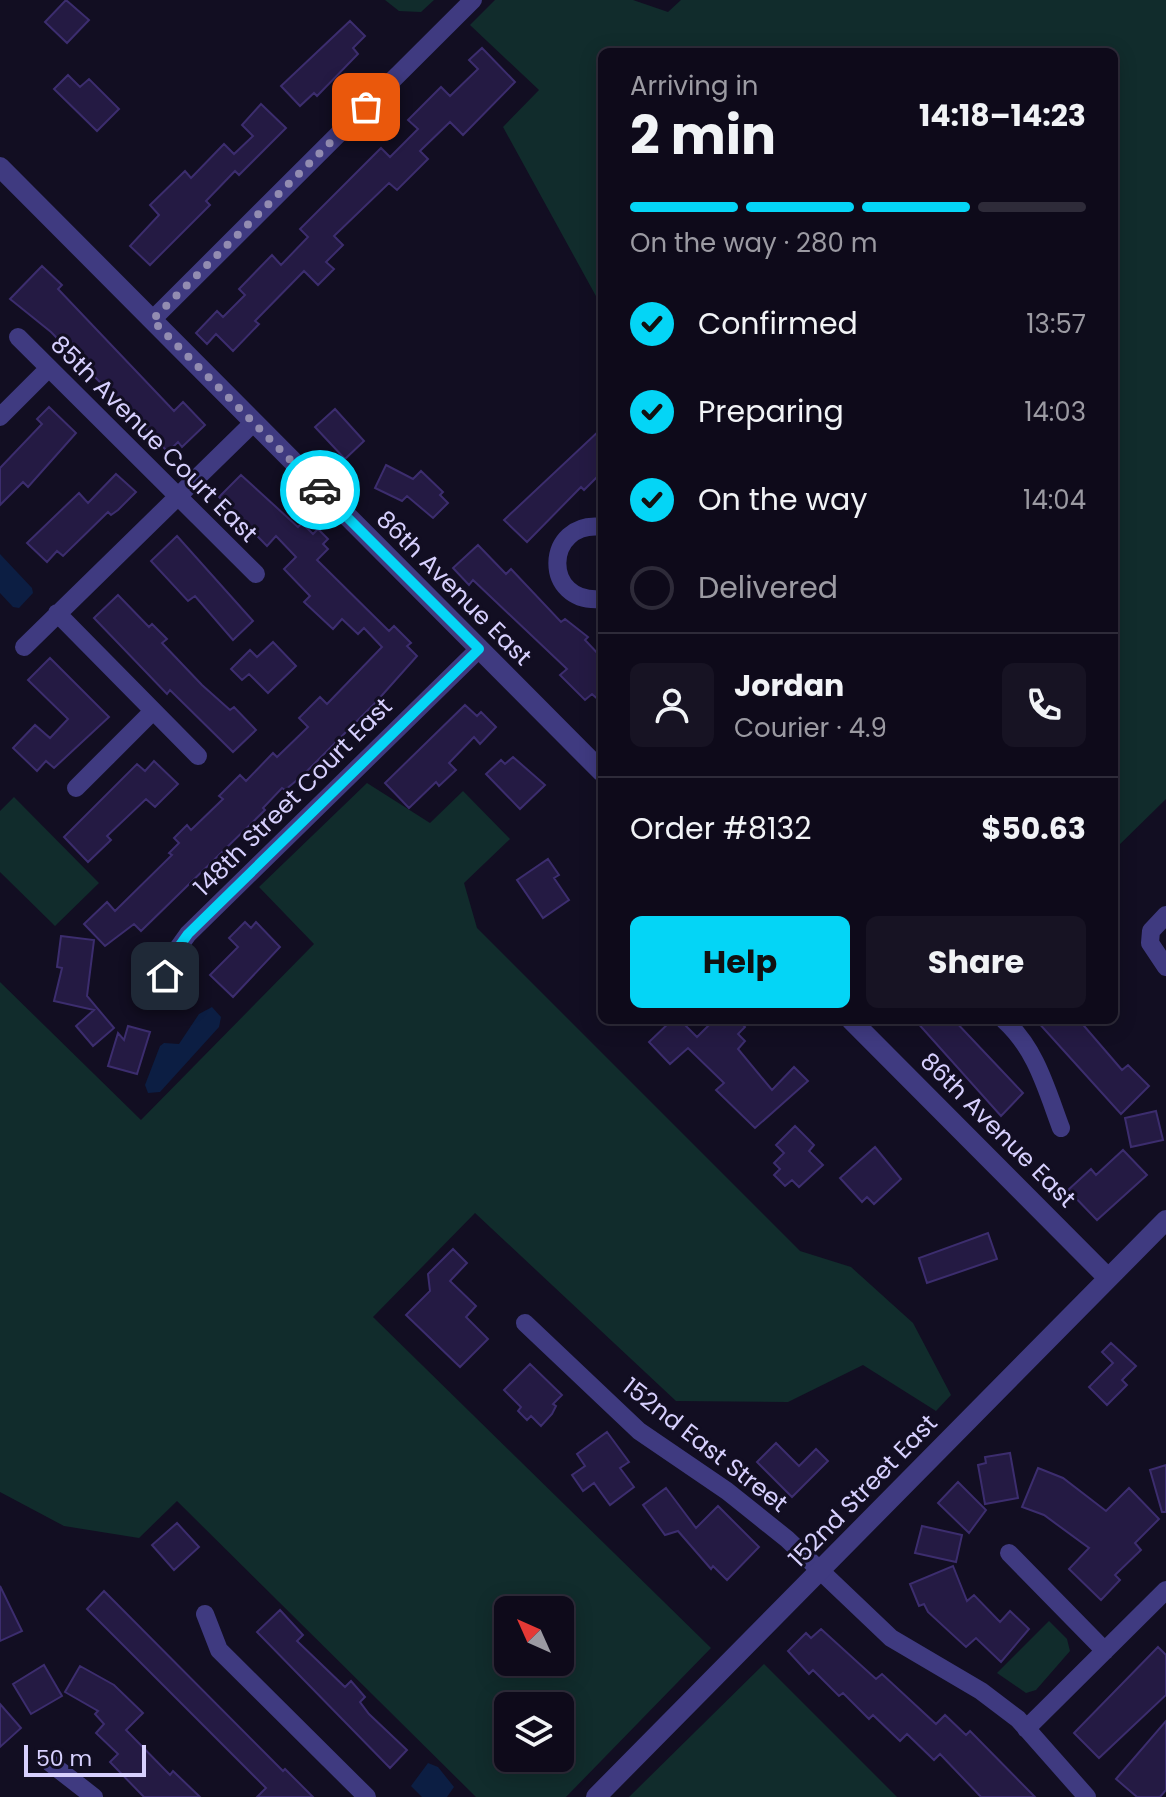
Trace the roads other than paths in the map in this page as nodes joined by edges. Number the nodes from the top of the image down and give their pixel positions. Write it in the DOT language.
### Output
graph roads {
  1 [pos="473,0"];
  2 [pos="0,167"];
  3 [pos="152,320"];
  4 [pos="18,337"];
  5 [pos="49,368"];
  6 [pos="0,417"];
  7 [pos="253,423"];
  8 [pos="178,496"];
  9 [pos="598,523"];
  10 [pos="256,574"];
  11 [pos="598,601"];
  12 [pos="57,613"];
  13 [pos="24,647"];
  14 [pos="479,649"];
  15 [pos="153,711"];
  16 [pos="198,756"];
  17 [pos="598,768"];
  18 [pos="76,788"];
  19 [pos="1166,915"];
  20 [pos="1166,967"];
  21 [pos="165,993"];
  22 [pos="855,1024"];
  23 [pos="1008,1024"];
  24 [pos="1061,1128"];
  25 [pos="1166,1220"];
  26 [pos="1108,1278"];
  27 [pos="525,1323"];
  28 [pos="1009,1553"];
  29 [pos="822,1570"];
  30 [pos="1166,1590"];
  31 [pos="205,1614"];
  32 [pos="1105,1651"];
  33 [pos="1026,1729"];
  34 [pos="49,1762"];
  35 [pos="94,1797"];
  36 [pos="367,1797"];
  37 [pos="596,1797"];
  38 [pos="1087,1797"];
  1 -- 3 [label="street"];
  2 -- 3 [label="street, 86th Avenue East"];
  3 -- 7 [label="street, 86th Avenue East"];
  4 -- 5 [label="street, 85th Avenue Court East"];
  5 -- 6 [label="street"];
  5 -- 8 [label="street, 85th Avenue Court East"];
  7 -- 8 [label="street"];
  7 -- 14 [label="street, 86th Avenue East"];
  8 -- 10 [label="street, 85th Avenue Court East"];
  8 -- 12 [label="street"];
  9 -- 11 [label="street"];
  12 -- 13 [label="street"];
  12 -- 15 [label="street"];
  14 -- 17 [label="street, 86th Avenue East"];
  14 -- 21 [label="street, 148th Street Court East"];
  15 -- 16 [label="street"];
  15 -- 18 [label="street"];
  19 -- 20 [label="street"];
  22 -- 26 [label="street, 86th Avenue East"];
  23 -- 24 [label="street"];
  25 -- 26 [label="street, 152nd Street East"];
  26 -- 29 [label="street, 152nd Street East"];
  27 -- 29 [label="street, 152nd East Street"];
  28 -- 32 [label="street"];
  29 -- 33 [label="street, 152nd East Street"];
  29 -- 37 [label="street, 152nd Street East"];
  30 -- 32 [label="street"];
  31 -- 36 [label="street"];
  32 -- 33 [label="street"];
  33 -- 38 [label="street, 152nd East Street"];
  34 -- 35 [label="street"];
}
